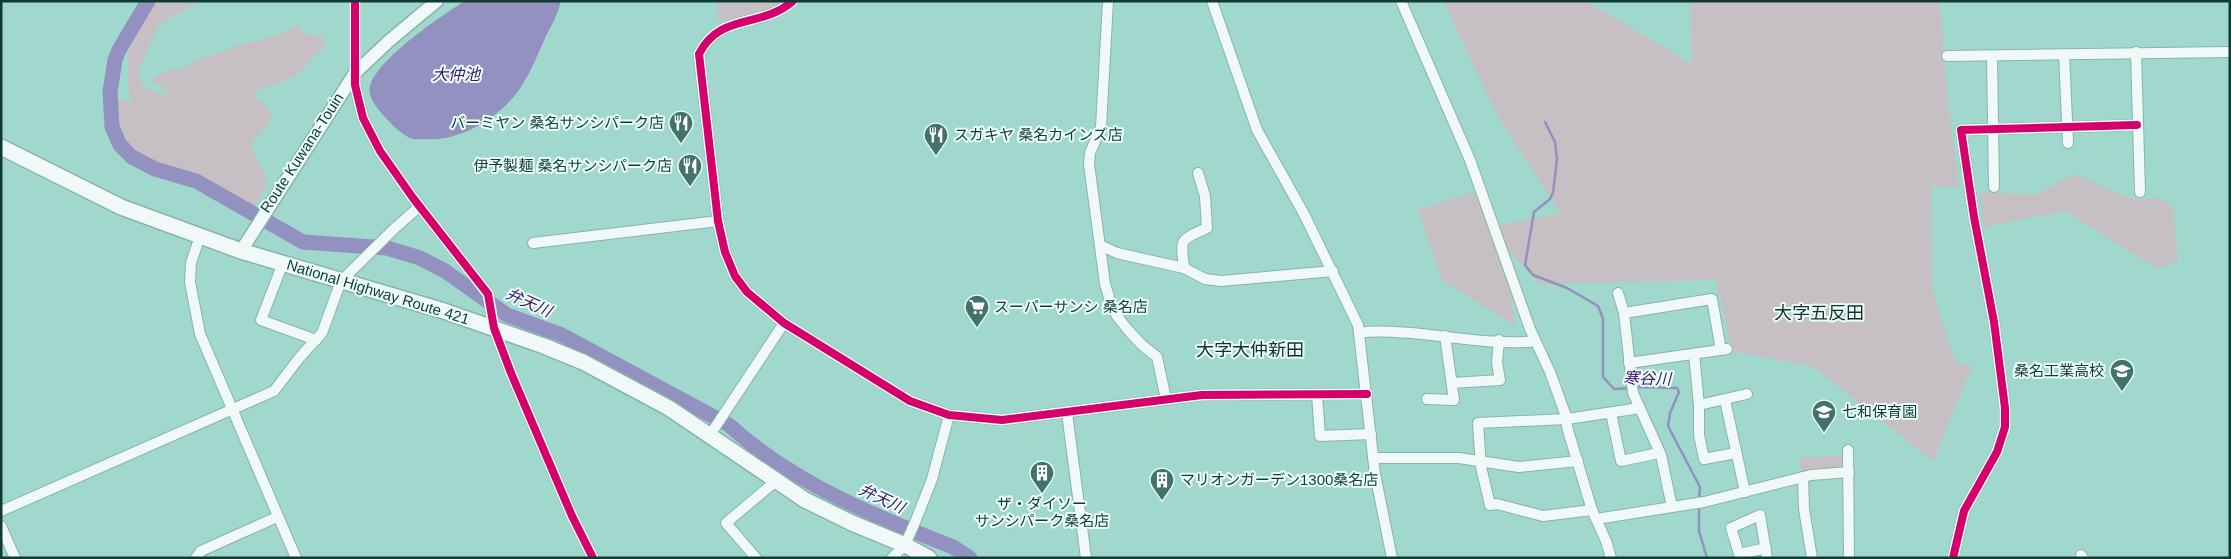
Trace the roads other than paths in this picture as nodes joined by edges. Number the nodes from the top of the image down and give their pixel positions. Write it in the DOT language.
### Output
graph roads {
  1 [pos="355,1"];
  2 [pos="438,1"];
  3 [pos="793,1"];
  4 [pos="1108,1"];
  5 [pos="1212,1"];
  6 [pos="1401,1"];
  7 [pos="2136,52"];
  8 [pos="2230,52"];
  9 [pos="2064,54"];
  10 [pos="1947,56"];
  11 [pos="1992,56"];
  12 [pos="355,73"];
  13 [pos="2137,125"];
  14 [pos="2067,127"];
  15 [pos="1994,129"];
  16 [pos="2068,143"];
  17 [pos="1,147"];
  18 [pos="1198,173"];
  19 [pos="1994,187"];
  20 [pos="2140,192"];
  21 [pos="420,206"];
  22 [pos="718,221"];
  23 [pos="533,243"];
  24 [pos="197,245"];
  25 [pos="1100,245"];
  26 [pos="241,251"];
  27 [pos="283,263"];
  28 [pos="1184,268"];
  29 [pos="1333,271"];
  30 [pos="341,281"];
  31 [pos="1618,293"];
  32 [pos="1624,313"];
  33 [pos="493,321"];
  34 [pos="784,323"];
  35 [pos="1360,333"];
  36 [pos="1445,336"];
  37 [pos="316,340"];
  38 [pos="1499,340"];
  39 [pos="1535,340"];
  40 [pos="1694,354"];
  41 [pos="1629,363"];
  42 [pos="1452,383"];
  43 [pos="1367,394"];
  44 [pos="1747,394"];
  45 [pos="1317,395"];
  46 [pos="1166,399"];
  47 [pos="1427,399"];
  48 [pos="1725,400"];
  49 [pos="1699,405"];
  50 [pos="1640,408"];
  51 [pos="232,411"];
  52 [pos="1067,413"];
  53 [pos="1611,413"];
  54 [pos="949,415"];
  55 [pos="1567,419"];
  56 [pos="712,431"];
  57 [pos="1371,434"];
  58 [pos="1848,450"];
  59 [pos="1659,453"];
  60 [pos="1736,453"];
  61 [pos="1373,458"];
  62 [pos="1578,461"];
  63 [pos="1481,462"];
  64 [pos="1849,472"];
  65 [pos="1803,477"];
  66 [pos="776,481"];
  67 [pos="1745,492"];
  68 [pos="1672,507"];
  69 [pos="1,511"];
  70 [pos="1594,514"];
  71 [pos="278,517"];
  72 [pos="1,526"];
  73 [pos="907,541"];
  74 [pos="16,558"];
  75 [pos="196,558"];
  76 [pos="296,558"];
  77 [pos="593,558"];
  78 [pos="756,558"];
  79 [pos="892,558"];
  80 [pos="929,558"];
  81 [pos="1086,558"];
  82 [pos="1392,558"];
  83 [pos="1611,558"];
  84 [pos="1812,558"];
  85 [pos="1849,558"];
  86 [pos="1953,558"];
  1 -- 12 [label="street"];
  2 -- 12 [label="main road, Route Kuwana-Touin"];
  3 -- 22 [label="street"];
  4 -- 25 [label="street"];
  5 -- 29 [label="street"];
  6 -- 39 [label="street"];
  7 -- 8 [label="street"];
  7 -- 9 [label="street"];
  7 -- 13 [label="street"];
  9 -- 11 [label="street"];
  9 -- 14 [label="street"];
  10 -- 11 [label="street"];
  11 -- 15 [label="street"];
  12 -- 21 [label="street"];
  12 -- 26 [label="main road, Route Kuwana-Touin"];
  13 -- 14 [label="street"];
  13 -- 20 [label="street"];
  14 -- 15 [label="street"];
  14 -- 16 [label="street"];
  15 -- 19 [label="street"];
  15 -- 86 [label="street"];
  17 -- 26 [label="highway, National Highway Route 421"];
  18 -- 28 [label="street"];
  21 -- 30 [label="street"];
  21 -- 33 [label="street"];
  22 -- 23 [label="street"];
  22 -- 34 [label="street"];
  24 -- 51 [label="street"];
  25 -- 28 [label="street"];
  25 -- 46 [label="street"];
  26 -- 27 [label="highway, National Highway Route 421"];
  27 -- 30 [label="highway, National Highway Route 421"];
  27 -- 37 [label="street"];
  28 -- 29 [label="street"];
  29 -- 35 [label="street"];
  30 -- 33 [label="highway, National Highway Route 421"];
  30 -- 37 [label="street"];
  31 -- 32 [label="street"];
  32 -- 40 [label="street"];
  32 -- 41 [label="street"];
  33 -- 56 [label="highway, National Highway Route 421"];
  33 -- 77 [label="street"];
  34 -- 54 [label="street"];
  34 -- 56 [label="street"];
  35 -- 36 [label="street"];
  35 -- 43 [label="street"];
  36 -- 38 [label="street"];
  36 -- 42 [label="street"];
  37 -- 51 [label="street"];
  38 -- 39 [label="street"];
  38 -- 42 [label="street"];
  39 -- 55 [label="street"];
  40 -- 41 [label="street"];
  40 -- 49 [label="street"];
  41 -- 50 [label="street"];
  42 -- 47 [label="street"];
  43 -- 45 [label="street"];
  43 -- 57 [label="street"];
  44 -- 48 [label="street"];
  45 -- 46 [label="street"];
  45 -- 57 [label="street"];
  46 -- 52 [label="street"];
  48 -- 49 [label="street"];
  48 -- 60 [label="street"];
  49 -- 60 [label="street"];
  50 -- 53 [label="street"];
  50 -- 59 [label="street"];
  51 -- 69 [label="street"];
  51 -- 71 [label="street"];
  52 -- 54 [label="street"];
  52 -- 81 [label="street"];
  53 -- 55 [label="street"];
  53 -- 59 [label="street"];
  54 -- 73 [label="street"];
  55 -- 62 [label="street"];
  55 -- 63 [label="street"];
  56 -- 66 [label="highway, National Highway Route 421"];
  57 -- 61 [label="street"];
  58 -- 64 [label="street"];
  59 -- 68 [label="street"];
  60 -- 67 [label="street"];
  61 -- 63 [label="street"];
  61 -- 82 [label="street"];
  62 -- 63 [label="street"];
  62 -- 70 [label="street"];
  63 -- 70 [label="street"];
  64 -- 65 [label="street"];
  64 -- 85 [label="street"];
  65 -- 67 [label="street"];
  65 -- 84 [label="street"];
  66 -- 73 [label="highway, National Highway Route 421"];
  66 -- 78 [label="street"];
  67 -- 68 [label="street"];
  68 -- 70 [label="street"];
  70 -- 83 [label="street"];
  71 -- 75 [label="street"];
  71 -- 76 [label="street"];
  72 -- 74 [label="street"];
  73 -- 79 [label="street"];
  73 -- 80 [label="highway, National Highway Route 421"];
}
